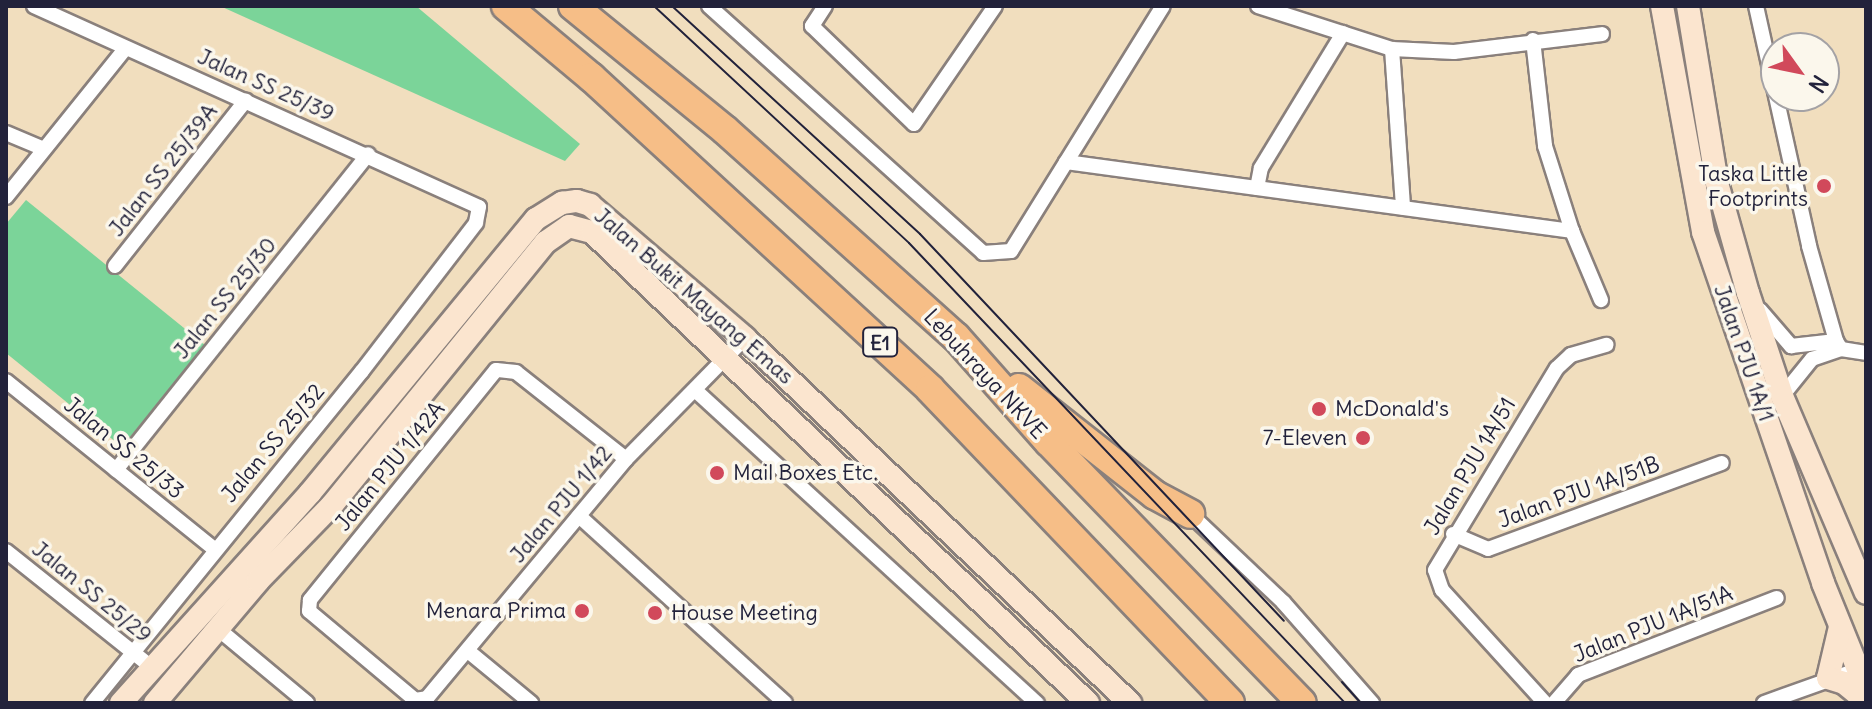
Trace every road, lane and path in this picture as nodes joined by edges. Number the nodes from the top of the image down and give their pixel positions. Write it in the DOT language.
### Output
graph roads {
  1 [pos="34,6"];
  2 [pos="506,6"];
  3 [pos="573,6"];
  4 [pos="709,6"];
  5 [pos="825,6"];
  6 [pos="995,6"];
  7 [pos="1163,6"];
  8 [pos="1258,6"];
  9 [pos="1662,6"];
  10 [pos="1688,6"];
  11 [pos="1756,6"];
  12 [pos="1343,33"];
  13 [pos="1602,34"];
  14 [pos="1533,40"];
  15 [pos="126,48"];
  16 [pos="1392,49"];
  17 [pos="246,100"];
  18 [pos="6,133"];
  19 [pos="44,149"];
  20 [pos="368,154"];
  21 [pos="1066,162"];
  22 [pos="1257,188"];
  23 [pos="6,197"];
  24 [pos="479,207"];
  25 [pos="1403,208"];
  26 [pos="1572,231"];
  27 [pos="115,266"];
  28 [pos="1748,293"];
  29 [pos="1601,300"];
  30 [pos="956,337"];
  31 [pos="745,338"];
  32 [pos="1607,345"];
  33 [pos="1839,345"];
  34 [pos="1866,353"];
  35 [pos="725,359"];
  36 [pos="6,381"];
  37 [pos="695,390"];
  38 [pos="1782,396"];
  39 [pos="626,459"];
  40 [pos="1722,463"];
  41 [pos="116,470"];
  42 [pos="1190,514"];
  43 [pos="579,516"];
  44 [pos="1453,534"];
  45 [pos="214,549"];
  46 [pos="6,551"];
  47 [pos="1866,593"];
  48 [pos="1777,598"];
  49 [pos="1840,626"];
  50 [pos="217,628"];
  51 [pos="468,651"];
  52 [pos="1074,651"];
  53 [pos="141,660"];
  54 [pos="1858,662"];
  55 [pos="1828,678"];
  56 [pos="1866,689"];
  57 [pos="288,697"];
  58 [pos="415,700"];
  59 [pos="1083,701"];
  60 [pos="1866,701"];
  61 [pos="92,703"];
  62 [pos="121,703"];
  63 [pos="155,703"];
  64 [pos="307,703"];
  65 [pos="531,703"];
  66 [pos="785,703"];
  67 [pos="1037,703"];
  68 [pos="1130,703"];
  69 [pos="1230,703"];
  70 [pos="1302,703"];
  71 [pos="1372,703"];
  72 [pos="1545,703"];
  73 [pos="1554,703"];
  74 [pos="1764,703"];
  1 -- 15 [label="street, Jalan SS 25/39"];
  2 -- 69 [label="highway, E1"];
  3 -- 30 [label="highway, Lebuhraya NKVE / E1"];
  4 -- 21 [label="street"];
  5 -- 6 [label="street"];
  7 -- 21 [label="street"];
  8 -- 12 [label="street"];
  9 -- 49 [label="main road, Jalan PJU 1A/1"];
  10 -- 28 [label="main road, Jalan PJU 1A/1"];
  11 -- 33 [label="street"];
  12 -- 16 [label="street"];
  12 -- 22 [label="street"];
  13 -- 14 [label="street"];
  14 -- 16 [label="street"];
  14 -- 26 [label="street"];
  15 -- 17 [label="street, Jalan SS 25/39"];
  15 -- 19 [label="street"];
  16 -- 25 [label="street"];
  17 -- 20 [label="street, Jalan SS 25/39"];
  17 -- 27 [label="street, Jalan SS 25/39A"];
  18 -- 19 [label="street"];
  19 -- 23 [label="street"];
  20 -- 24 [label="street, Jalan SS 25/39"];
  20 -- 41 [label="street, Jalan SS 25/30"];
  21 -- 22 [label="street"];
  22 -- 25 [label="street"];
  24 -- 45 [label="street, Jalan SS 25/32"];
  25 -- 26 [label="street"];
  26 -- 29 [label="street"];
  28 -- 33 [label="street"];
  28 -- 38 [label="main road, Jalan PJU 1A/1"];
  30 -- 42 [label="highway"];
  30 -- 70 [label="highway, Lebuhraya NKVE / E1"];
  31 -- 35 [label="street, Jalan PJU 1/42"];
  31 -- 52 [label="main road, Jalan Bukit Mayang Emas"];
  31 -- 53 [label="main road, Jalan Bukit Mayang Emas"];
  32 -- 44 [label="street, Jalan PJU 1A/51"];
  33 -- 34 [label="street"];
  33 -- 38 [label="street"];
  35 -- 37 [label="street, Jalan PJU 1/42"];
  35 -- 50 [label="main road, Jalan Bukit Mayang Emas"];
  35 -- 59 [label="main road, Jalan Bukit Mayang Emas"];
  36 -- 41 [label="street, Jalan SS 25/33"];
  37 -- 39 [label="street, Jalan PJU 1/42"];
  37 -- 67 [label="street"];
  38 -- 47 [label="main road, Jalan PJU 1A/1"];
  39 -- 43 [label="street, Jalan PJU 1/42"];
  39 -- 58 [label="street, Jalan PJU 1/42A"];
  40 -- 44 [label="street, Jalan PJU 1A/51B"];
  41 -- 45 [label="street, Jalan SS 25/33"];
  42 -- 71 [label="street"];
  43 -- 51 [label="street, Jalan PJU 1/42"];
  43 -- 66 [label="street"];
  44 -- 72 [label="street, Jalan PJU 1A/51"];
  45 -- 53 [label="street, Jalan SS 25/32"];
  46 -- 53 [label="street, Jalan SS 25/29"];
  48 -- 73 [label="street, Jalan PJU 1A/51A"];
  49 -- 54 [label="main road, Jalan PJU 1A/1"];
  49 -- 55 [label="main road"];
  50 -- 57 [label="street"];
  50 -- 63 [label="main road, Jalan Bukit Mayang Emas"];
  51 -- 58 [label="street, Jalan PJU 1/42"];
  51 -- 65 [label="street"];
  52 -- 59 [label="main road"];
  52 -- 68 [label="main road, Jalan Bukit Mayang Emas"];
  53 -- 61 [label="street, Jalan SS 25/32"];
  53 -- 62 [label="main road, Jalan Bukit Mayang Emas"];
  54 -- 55 [label="street"];
  54 -- 56 [label="main road, Jalan PJU 1A/1"];
  55 -- 60 [label="main road"];
  55 -- 74 [label="street"];
  57 -- 64 [label="street"];
}
